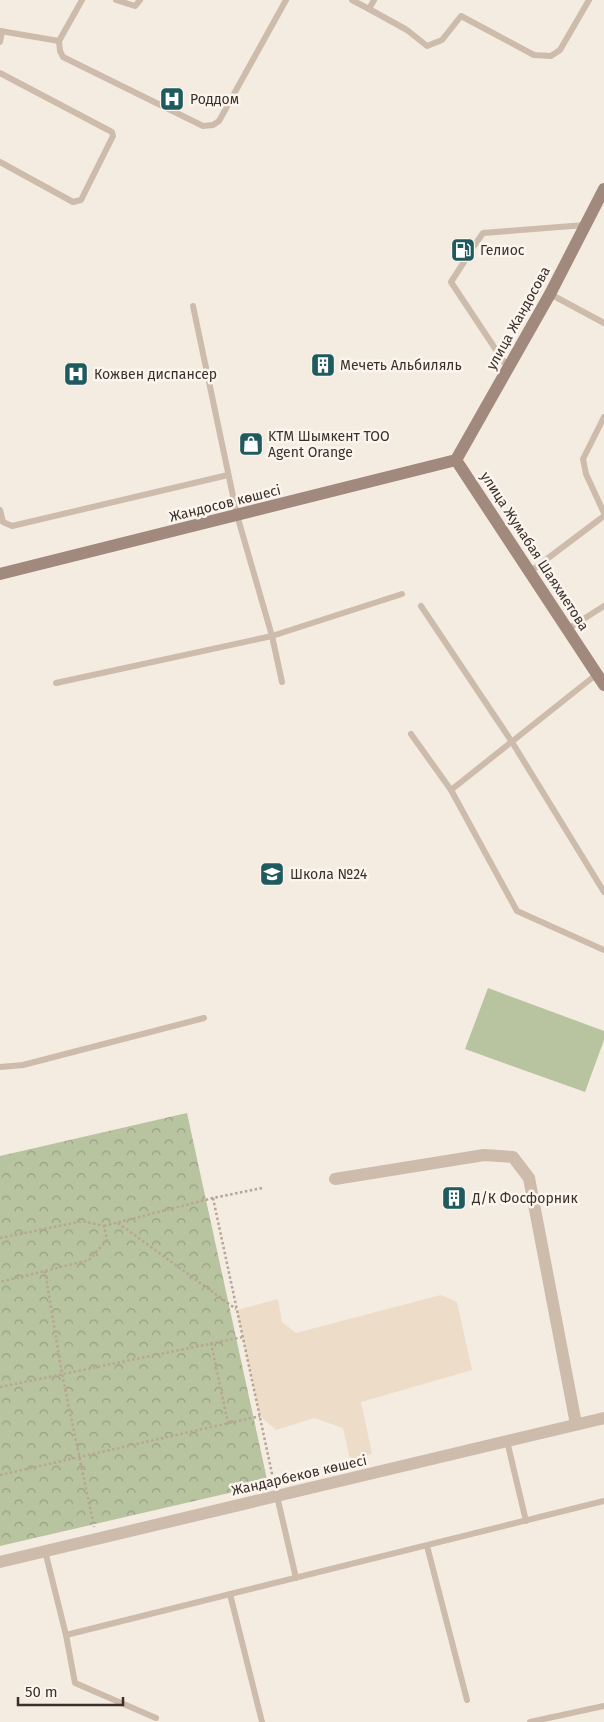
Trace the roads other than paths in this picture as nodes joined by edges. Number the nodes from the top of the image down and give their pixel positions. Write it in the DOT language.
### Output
graph roads {
  1 [pos="82,0"];
  2 [pos="116,0"];
  3 [pos="140,0"];
  4 [pos="286,0"];
  5 [pos="352,0"];
  6 [pos="374,0"];
  7 [pos="588,0"];
  8 [pos="369,9"];
  9 [pos="1,31"];
  10 [pos="59,41"];
  11 [pos="0,42"];
  12 [pos="0,73"];
  13 [pos="0,162"];
  14 [pos="604,189"];
  15 [pos="585,225"];
  16 [pos="474,246"];
  17 [pos="464,262"];
  18 [pos="550,294"];
  19 [pos="192,306"];
  20 [pos="604,324"];
  21 [pos="508,369"];
  22 [pos="604,417"];
  23 [pos="456,460"];
  24 [pos="228,474"];
  25 [pos="0,510"];
  26 [pos="604,514"];
  27 [pos="237,516"];
  28 [pos="531,571"];
  29 [pos="0,574"];
  30 [pos="402,594"];
  31 [pos="421,606"];
  32 [pos="604,606"];
  33 [pos="568,629"];
  34 [pos="272,636"];
  35 [pos="601,680"];
  36 [pos="282,682"];
  37 [pos="56,683"];
  38 [pos="411,734"];
  39 [pos="512,742"];
  40 [pos="451,790"];
  41 [pos="604,892"];
  42 [pos="604,950"];
  43 [pos="204,1018"];
  44 [pos="0,1067"];
  45 [pos="335,1179"];
  46 [pos="604,1418"];
  47 [pos="576,1424"];
  48 [pos="507,1441"];
  49 [pos="277,1496"];
  50 [pos="604,1501"];
  51 [pos="526,1521"];
  52 [pos="427,1546"];
  53 [pos="45,1551"];
  54 [pos="0,1562"];
  55 [pos="296,1578"];
  56 [pos="230,1594"];
  57 [pos="66,1635"];
  58 [pos="467,1700"];
  59 [pos="604,1706"];
  60 [pos="156,1718"];
  61 [pos="262,1722"];
  62 [pos="530,1722"];
  1 -- 10 [label="lane"];
  2 -- 3 [label="lane"];
  4 -- 10 [label="lane"];
  5 -- 8 [label="lane"];
  6 -- 8 [label="lane"];
  7 -- 8 [label="lane"];
  9 -- 10 [label="lane"];
  9 -- 11 [label="lane"];
  12 -- 13 [label="lane"];
  14 -- 15 [label="street, улица Жандосова"];
  15 -- 16 [label="lane"];
  15 -- 18 [label="street, улица Жандосова"];
  17 -- 21 [label="lane"];
  18 -- 20 [label="lane"];
  18 -- 21 [label="street, улица Жандосова"];
  19 -- 24 [label="lane"];
  21 -- 23 [label="street, улица Жандосова"];
  22 -- 26 [label="lane"];
  23 -- 27 [label="street, Жандосов көшесі"];
  23 -- 28 [label="street, улица Жумабая Шаяхметова"];
  24 -- 25 [label="lane"];
  24 -- 27 [label="lane"];
  26 -- 28 [label="lane"];
  27 -- 29 [label="street, Жандосов көшесі"];
  27 -- 34 [label="lane"];
  28 -- 33 [label="street, улица Жумабая Шаяхметова"];
  30 -- 34 [label="lane"];
  31 -- 39 [label="lane"];
  32 -- 33 [label="lane"];
  33 -- 35 [label="street, улица Жумабая Шаяхметова"];
  34 -- 36 [label="lane"];
  34 -- 37 [label="lane"];
  35 -- 39 [label="lane"];
  38 -- 40 [label="lane"];
  39 -- 40 [label="lane"];
  39 -- 41 [label="lane"];
  40 -- 42 [label="lane"];
  43 -- 44 [label="lane"];
  45 -- 47 [label="street"];
  46 -- 47 [label="street, Жандарбеков көшесі"];
  47 -- 48 [label="street, Жандарбеков көшесі"];
  48 -- 49 [label="street, Жандарбеков көшесі"];
  48 -- 51 [label="lane"];
  49 -- 53 [label="street, Жандарбеков көшесі"];
  49 -- 55 [label="lane"];
  50 -- 51 [label="lane"];
  51 -- 52 [label="lane"];
  52 -- 55 [label="lane"];
  52 -- 58 [label="lane"];
  53 -- 54 [label="street, Жандарбеков көшесі"];
  53 -- 57 [label="lane"];
  55 -- 56 [label="lane"];
  56 -- 57 [label="lane"];
  56 -- 61 [label="lane"];
  57 -- 60 [label="lane"];
  59 -- 62 [label="lane"];
}
